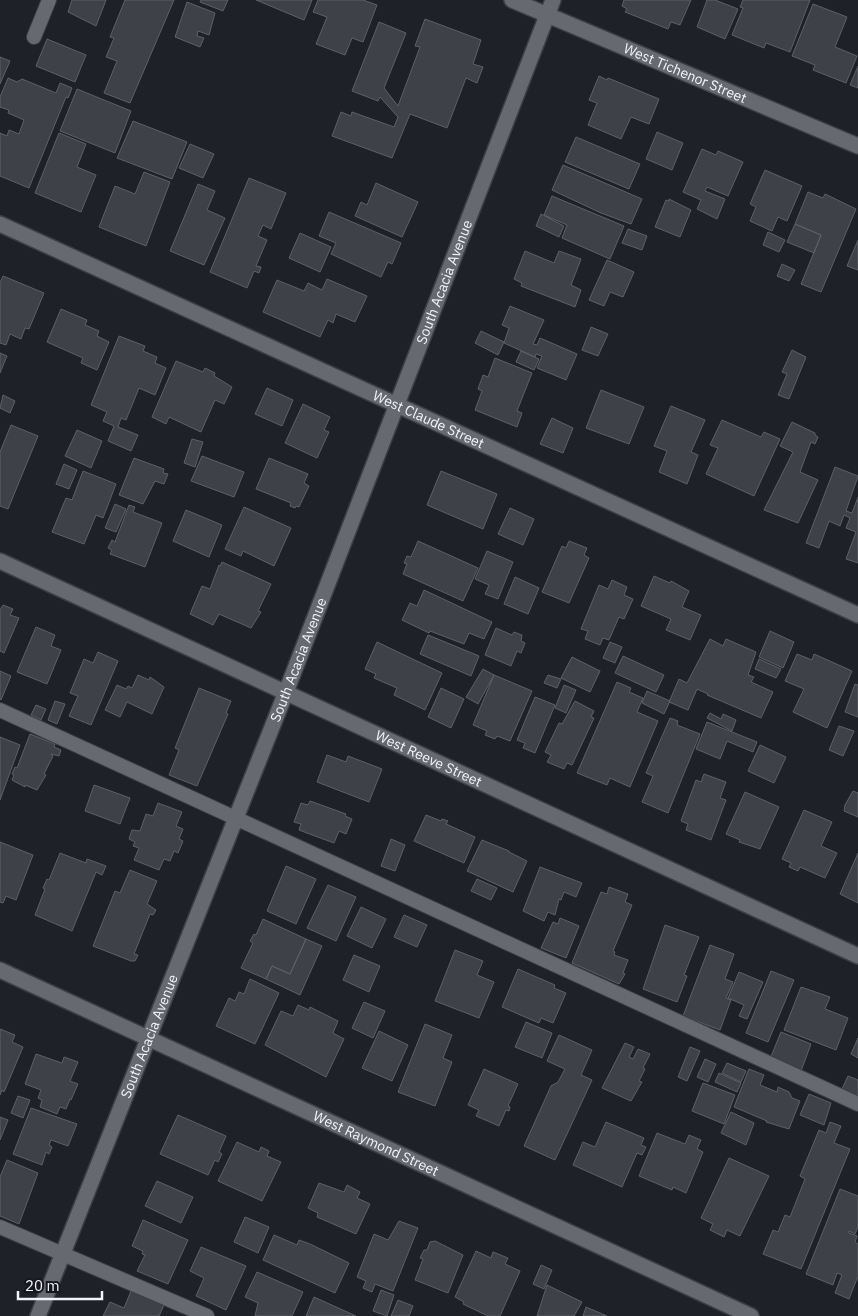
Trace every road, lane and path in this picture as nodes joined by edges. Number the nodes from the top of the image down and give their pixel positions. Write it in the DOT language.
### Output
graph roads {
  1 [pos="49,0"];
  2 [pos="512,0"];
  3 [pos="553,0"];
  4 [pos="547,15"];
  5 [pos="34,37"];
  6 [pos="858,146"];
  7 [pos="0,224"];
  8 [pos="396,404"];
  9 [pos="0,561"];
  10 [pos="858,615"];
  11 [pos="286,692"];
  12 [pos="0,710"];
  13 [pos="236,818"];
  14 [pos="858,956"];
  15 [pos="0,970"];
  16 [pos="149,1039"];
  17 [pos="858,1104"];
  18 [pos="0,1227"];
  19 [pos="62,1256"];
  20 [pos="38,1316"];
  21 [pos="206,1316"];
  22 [pos="751,1316"];
  1 -- 5 [label="lane"];
  2 -- 4 [label="street, West Tichenor Street"];
  3 -- 4 [label="street, South Acacia Avenue"];
  4 -- 6 [label="street, West Tichenor Street"];
  4 -- 8 [label="street, South Acacia Avenue"];
  7 -- 8 [label="street, West Claude Street"];
  8 -- 10 [label="street, West Claude Street"];
  8 -- 11 [label="street, South Acacia Avenue"];
  9 -- 11 [label="street, West Reeve Street"];
  11 -- 13 [label="street, South Acacia Avenue"];
  11 -- 14 [label="street, West Reeve Street"];
  12 -- 13 [label="lane"];
  13 -- 16 [label="street, South Acacia Avenue"];
  13 -- 17 [label="lane"];
  15 -- 16 [label="street, West Raymond Street"];
  16 -- 19 [label="street, South Acacia Avenue"];
  16 -- 22 [label="street, West Raymond Street"];
  18 -- 19 [label="lane"];
  19 -- 20 [label="street, South Acacia Avenue"];
  19 -- 21 [label="lane"];
}
